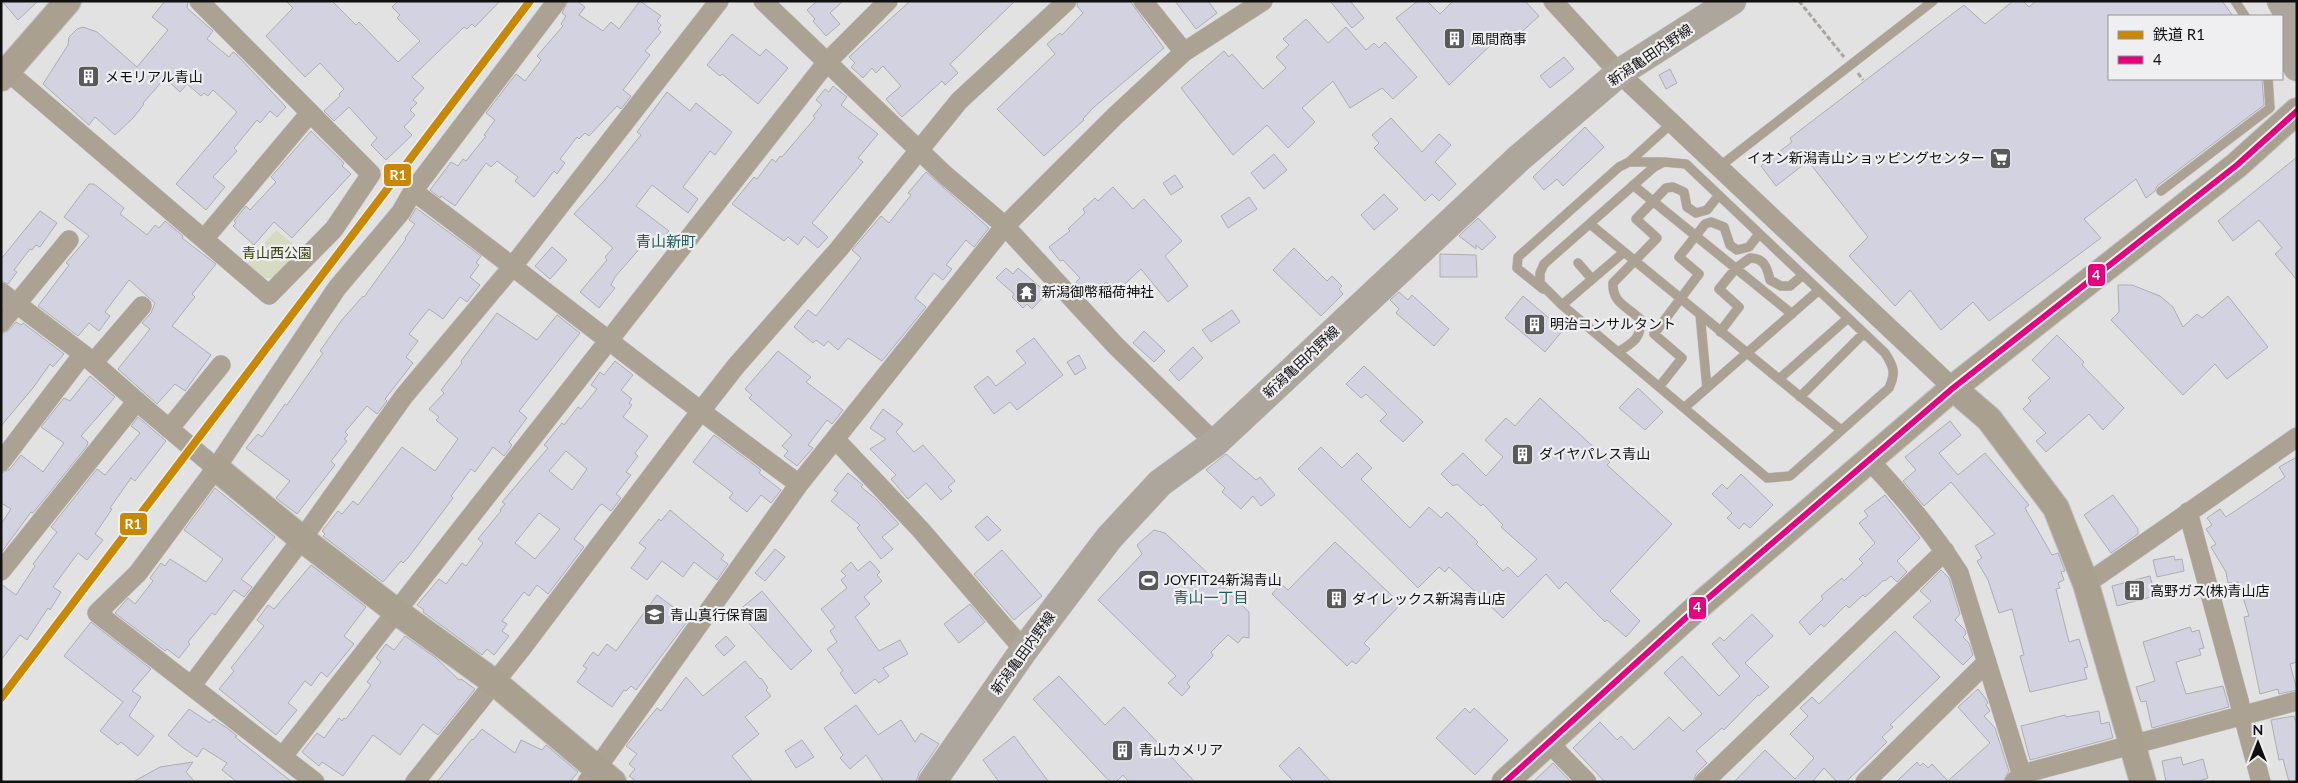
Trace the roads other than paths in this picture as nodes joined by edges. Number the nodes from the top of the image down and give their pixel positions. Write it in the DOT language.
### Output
graph roads {
  1 [pos="199,1"];
  2 [pos="557,1"];
  3 [pos="719,1"];
  4 [pos="763,1"];
  5 [pos="888,1"];
  6 [pos="1067,1"];
  7 [pos="1143,1"];
  8 [pos="1263,1"];
  9 [pos="1553,1"];
  10 [pos="1732,1"];
  11 [pos="1934,1"];
  12 [pos="2235,1"];
  13 [pos="2261,1"];
  14 [pos="2281,1"];
  15 [pos="58,5"];
  16 [pos="2243,15"];
  17 [pos="2268,15"];
  18 [pos="2297,29"];
  19 [pos="2283,42"];
  20 [pos="1184,52"];
  21 [pos="827,62"];
  22 [pos="2297,68"];
  23 [pos="1619,73"];
  24 [pos="4,74"];
  25 [pos="2268,80"];
  26 [pos="2297,111"];
  27 [pos="310,113"];
  28 [pos="1672,122"];
  29 [pos="2297,128"];
  30 [pos="919,149"];
  31 [pos="1629,162"];
  32 [pos="1664,162"];
  33 [pos="2237,165"];
  34 [pos="1719,167"];
  35 [pos="1633,185"];
  36 [pos="413,191"];
  37 [pos="2161,191"];
  38 [pos="1719,195"];
  39 [pos="1652,200"];
  40 [pos="1590,224"];
  41 [pos="1005,226"];
  42 [pos="1760,234"];
  43 [pos="1695,236"];
  44 [pos="204,239"];
  45 [pos="69,240"];
  46 [pos="1624,252"];
  47 [pos="1636,262"];
  48 [pos="1578,263"];
  49 [pos="513,266"];
  50 [pos="1736,268"];
  51 [pos="1803,275"];
  52 [pos="1592,279"];
  53 [pos="1819,290"];
  54 [pos="1545,291"];
  55 [pos="1,292"];
  56 [pos="1681,299"];
  57 [pos="16,304"];
  58 [pos="1562,305"];
  59 [pos="142,306"];
  60 [pos="1700,314"];
  61 [pos="1792,314"];
  62 [pos="1848,318"];
  63 [pos="1,323"];
  64 [pos="1720,332"];
  65 [pos="1864,333"];
  66 [pos="609,341"];
  67 [pos="1618,352"];
  68 [pos="1747,354"];
  69 [pos="88,358"];
  70 [pos="221,365"];
  71 [pos="1779,379"];
  72 [pos="1659,387"];
  73 [pos="1707,388"];
  74 [pos="1953,388"];
  75 [pos="1800,397"];
  76 [pos="137,401"];
  77 [pos="1684,408"];
  78 [pos="700,412"];
  79 [pos="169,429"];
  80 [pos="1840,430"];
  81 [pos="2297,437"];
  82 [pos="836,440"];
  83 [pos="1215,443"];
  84 [pos="1870,461"];
  85 [pos="1,462"];
  86 [pos="216,468"];
  87 [pos="799,484"];
  88 [pos="2188,512"];
  89 [pos="302,539"];
  90 [pos="1945,551"];
  91 [pos="1,571"];
  92 [pos="2086,584"];
  93 [pos="397,612"];
  94 [pos="1024,650"];
  95 [pos="1987,662"];
  96 [pos="494,682"];
  97 [pos="192,685"];
  98 [pos="2297,701"];
  99 [pos="2242,714"];
  100 [pos="1548,743"];
  101 [pos="2133,745"];
  102 [pos="283,756"];
  103 [pos="599,778"];
  104 [pos="2020,779"];
  105 [pos="315,782"];
  106 [pos="415,782"];
  107 [pos="932,782"];
  108 [pos="1505,782"];
  109 [pos="1587,782"];
  110 [pos="1704,782"];
  111 [pos="1865,782"];
  112 [pos="2143,782"];
  113 [pos="2261,782"];
  1 -- 27 [label="street"];
  2 -- 36 [label="street"];
  3 -- 49 [label="street"];
  4 -- 21 [label="street"];
  5 -- 21 [label="street"];
  6 -- 30 [label="street"];
  7 -- 20 [label="street"];
  8 -- 20 [label="street"];
  9 -- 23 [label="street"];
  10 -- 23 [label="main road, 新潟亀田内野線"];
  11 -- 34 [label="lane"];
  12 -- 16 [label="lane"];
  13 -- 17 [label="main road"];
  14 -- 18 [label="main road"];
  15 -- 24 [label="street"];
  19 -- 22 [label="main road"];
  20 -- 41 [label="street"];
  21 -- 30 [label="street"];
  21 -- 66 [label="street"];
  23 -- 28 [label="street"];
  23 -- 83 [label="main road, 新潟亀田内野線"];
  24 -- 44 [label="street"];
  25 -- 37 [label="lane"];
  26 -- 33 [label="street"];
  27 -- 44 [label="street"];
  27 -- 44 [label="street"];
  28 -- 31 [label="lane"];
  28 -- 34 [label="street"];
  29 -- 33 [label="street"];
  30 -- 41 [label="street"];
  30 -- 78 [label="street"];
  31 -- 32 [label="lane"];
  31 -- 54 [label="lane"];
  32 -- 35 [label="lane"];
  32 -- 38 [label="lane"];
  33 -- 74 [label="street"];
  34 -- 74 [label="street"];
  35 -- 39 [label="lane"];
  35 -- 40 [label="lane"];
  36 -- 49 [label="street"];
  36 -- 86 [label="street"];
  38 -- 39 [label="lane"];
  38 -- 42 [label="lane"];
  39 -- 43 [label="lane"];
  39 -- 47 [label="lane"];
  40 -- 46 [label="lane"];
  40 -- 54 [label="lane"];
  41 -- 82 [label="street"];
  41 -- 83 [label="street"];
  42 -- 43 [label="lane"];
  42 -- 51 [label="lane"];
  43 -- 50 [label="lane"];
  43 -- 56 [label="lane"];
  45 -- 57 [label="street"];
  46 -- 47 [label="lane"];
  46 -- 52 [label="lane"];
  47 -- 56 [label="lane"];
  47 -- 67 [label="lane"];
  48 -- 52 [label="lane"];
  49 -- 66 [label="street"];
  49 -- 89 [label="street"];
  50 -- 51 [label="lane"];
  50 -- 61 [label="lane"];
  50 -- 64 [label="lane"];
  51 -- 53 [label="lane"];
  52 -- 58 [label="lane"];
  53 -- 61 [label="lane"];
  53 -- 62 [label="lane"];
  54 -- 58 [label="lane"];
  55 -- 57 [label="street"];
  56 -- 60 [label="lane"];
  56 -- 72 [label="lane"];
  57 -- 63 [label="street"];
  57 -- 69 [label="street"];
  58 -- 67 [label="lane"];
  59 -- 69 [label="street"];
  60 -- 64 [label="lane"];
  60 -- 73 [label="lane"];
  61 -- 68 [label="lane"];
  62 -- 65 [label="lane"];
  62 -- 71 [label="lane"];
  64 -- 68 [label="lane"];
  65 -- 75 [label="lane"];
  65 -- 80 [label="lane"];
  66 -- 78 [label="street"];
  66 -- 93 [label="street"];
  67 -- 72 [label="lane"];
  68 -- 71 [label="lane"];
  68 -- 73 [label="lane"];
  69 -- 76 [label="street"];
  69 -- 85 [label="street"];
  70 -- 79 [label="street"];
  71 -- 75 [label="lane"];
  72 -- 77 [label="lane"];
  73 -- 77 [label="lane"];
  74 -- 84 [label="street"];
  74 -- 92 [label="street"];
  75 -- 80 [label="lane"];
  76 -- 79 [label="street"];
  76 -- 91 [label="street"];
  77 -- 80 [label="lane"];
  78 -- 87 [label="street"];
  78 -- 96 [label="street"];
  79 -- 86 [label="street"];
  81 -- 88 [label="street"];
  82 -- 87 [label="street"];
  82 -- 94 [label="street"];
  83 -- 94 [label="main road, 新潟亀田内野線"];
  84 -- 90 [label="street"];
  84 -- 100 [label="street"];
  86 -- 89 [label="street"];
  86 -- 97 [label="street"];
  87 -- 103 [label="street"];
  88 -- 92 [label="street"];
  88 -- 99 [label="street"];
  89 -- 93 [label="street"];
  89 -- 97 [label="street"];
  90 -- 95 [label="street"];
  90 -- 110 [label="street"];
  92 -- 101 [label="street"];
  93 -- 96 [label="street"];
  93 -- 102 [label="street"];
  94 -- 107 [label="main road, 新潟亀田内野線"];
  95 -- 104 [label="street"];
  95 -- 111 [label="street"];
  96 -- 103 [label="street"];
  96 -- 106 [label="street"];
  97 -- 102 [label="street"];
  98 -- 99 [label="street"];
  99 -- 101 [label="street"];
  99 -- 113 [label="street"];
  100 -- 108 [label="street"];
  100 -- 109 [label="street"];
  101 -- 104 [label="street"];
  101 -- 112 [label="street"];
  102 -- 105 [label="street"];
}
